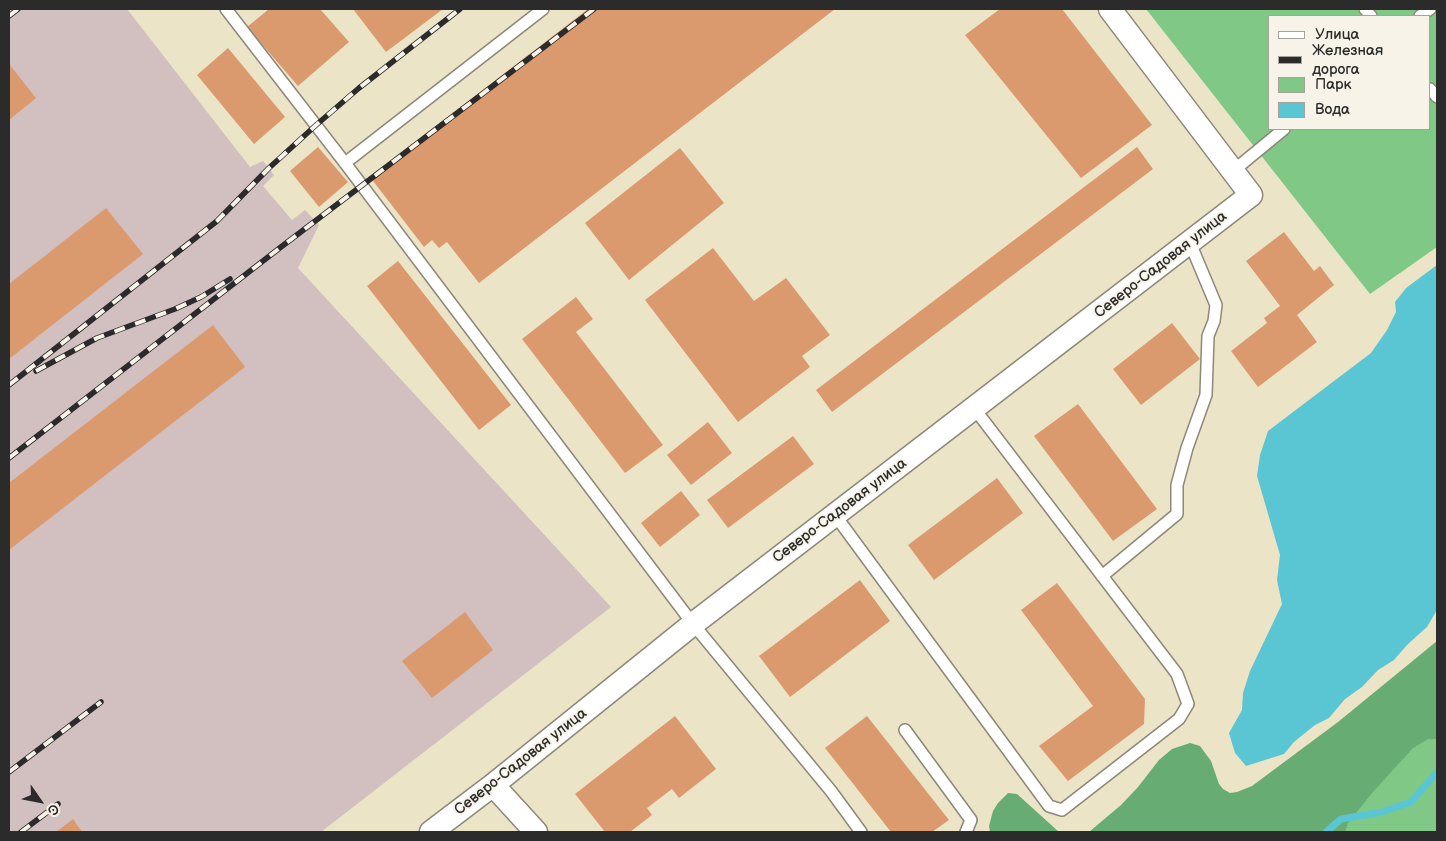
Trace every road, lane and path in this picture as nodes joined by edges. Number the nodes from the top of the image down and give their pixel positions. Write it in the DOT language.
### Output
graph roads {
  1 [pos="226,9"];
  2 [pos="543,9"];
  3 [pos="1110,9"];
  4 [pos="1283,130"];
  5 [pos="345,163"];
  6 [pos="1233,171"];
  7 [pos="1190,243"];
  8 [pos="974,408"];
  9 [pos="835,515"];
  10 [pos="1102,576"];
  11 [pos="693,624"];
  12 [pos="905,730"];
  13 [pos="493,785"];
  14 [pos="431,832"];
  15 [pos="536,832"];
  16 [pos="861,832"];
  17 [pos="966,832"];
  1 -- 5 [label="lane"];
  2 -- 5 [label="lane"];
  3 -- 6 [label="street"];
  4 -- 6 [label="lane"];
  5 -- 11 [label="lane"];
  6 -- 7 [label="street, Северо-Садовая улица"];
  7 -- 8 [label="street, Северо-Садовая улица"];
  7 -- 10 [label="lane"];
  8 -- 9 [label="street, Северо-Садовая улица"];
  8 -- 10 [label="lane"];
  9 -- 10 [label="lane"];
  9 -- 11 [label="street, Северо-Садовая улица"];
  11 -- 13 [label="street, Северо-Садовая улица"];
  11 -- 16 [label="lane"];
  12 -- 17 [label="lane"];
  13 -- 14 [label="street, Северо-Садовая улица"];
  13 -- 15 [label="street"];
}
